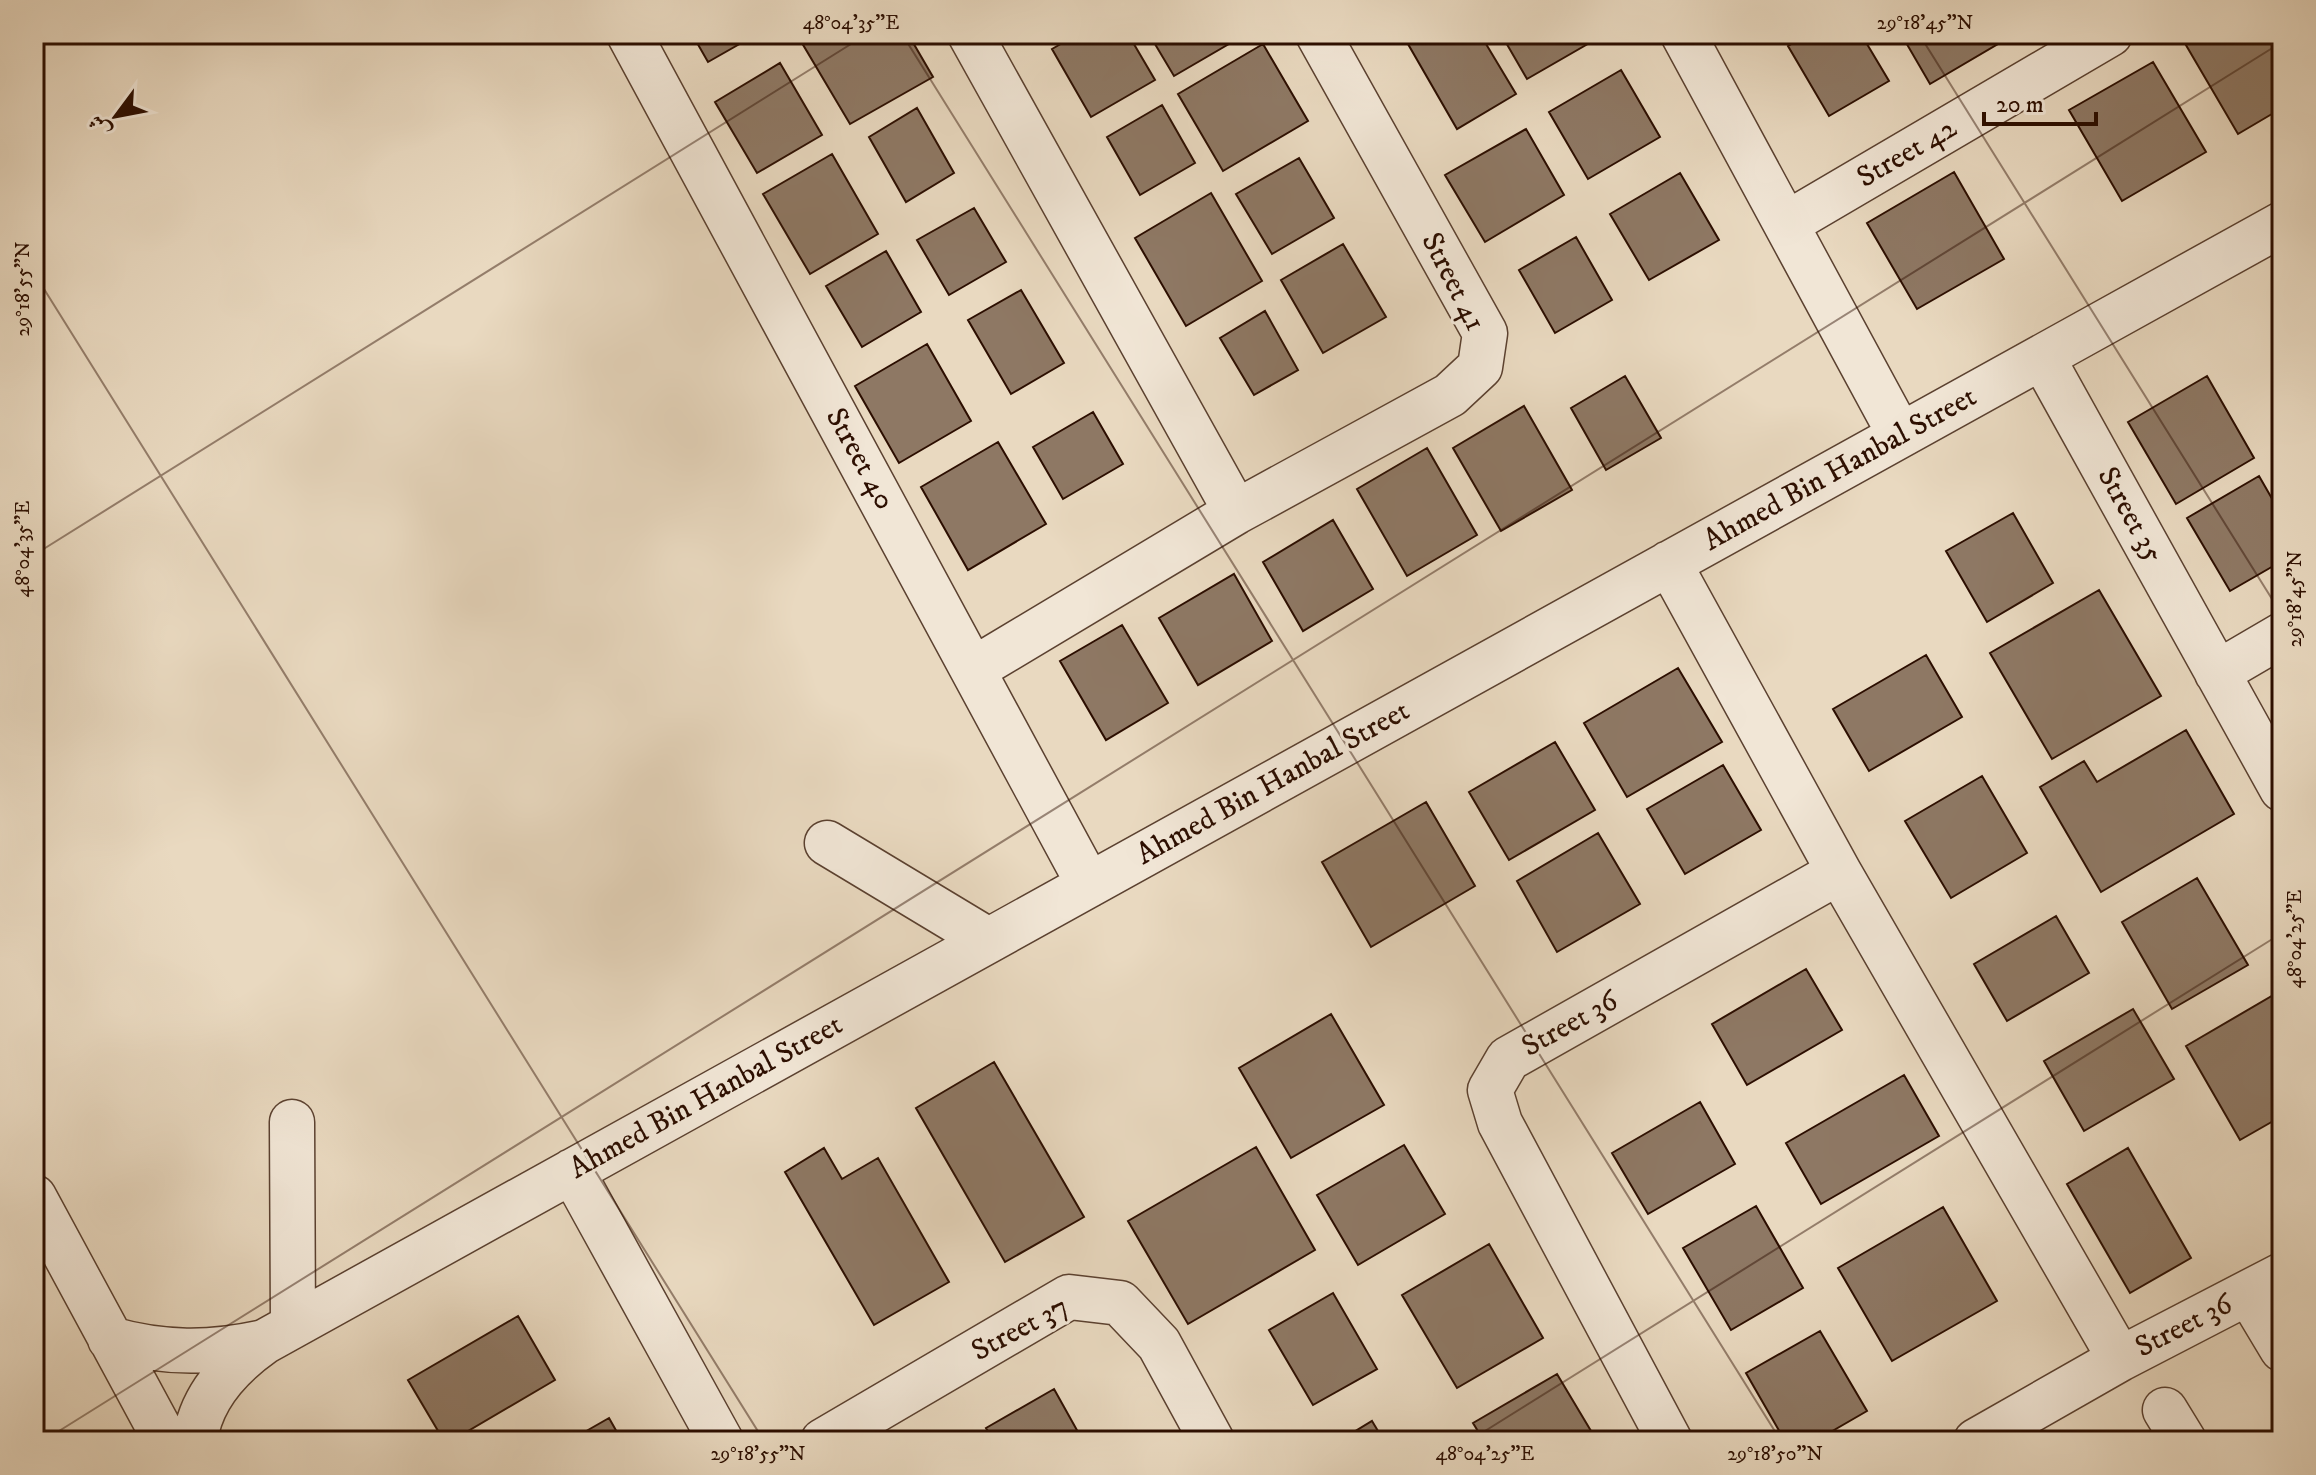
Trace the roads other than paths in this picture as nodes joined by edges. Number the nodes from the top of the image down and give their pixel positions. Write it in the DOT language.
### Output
graph roads {
  1 [pos="629,34"];
  2 [pos="970,34"];
  3 [pos="1318,34"];
  4 [pos="1683,34"];
  5 [pos="2110,34"];
  6 [pos="1786,224"];
  7 [pos="2282,224"];
  8 [pos="2042,357"];
  9 [pos="1900,435"];
  10 [pos="1236,512"];
  11 [pos="1669,563"];
  12 [pos="2282,635"];
  13 [pos="974,669"];
  14 [pos="2217,673"];
  15 [pos="2282,789"];
  16 [pos="827,843"];
  17 [pos="1839,872"];
  18 [pos="1089,885"];
  19 [pos="988,940"];
  20 [pos="292,1122"];
  21 [pos="572,1171"];
  22 [pos="34,1197"];
  23 [pos="2265,1284"];
  24 [pos="278,1334"];
  25 [pos="110,1339"];
  26 [pos="2282,1349"];
  27 [pos="2120,1359"];
  28 [pos="166,1441"];
  29 [pos="195,1441"];
  30 [pos="721,1441"];
  31 [pos="823,1441"];
  32 [pos="1212,1441"];
  33 [pos="1670,1441"];
  34 [pos="1976,1441"];
  1 -- 13 [label="street, Street 40"];
  2 -- 10 [label="street"];
  3 -- 10 [label="street, Street 41"];
  4 -- 6 [label="street"];
  5 -- 6 [label="street, Street 42"];
  6 -- 9 [label="street"];
  7 -- 8 [label="street, Ahmed Bin Hanbal Street"];
  8 -- 9 [label="street, Ahmed Bin Hanbal Street"];
  8 -- 14 [label="street, Street 35"];
  9 -- 11 [label="street, Ahmed Bin Hanbal Street"];
  10 -- 13 [label="street, Street 41"];
  11 -- 17 [label="street, Street 36"];
  11 -- 18 [label="street, Ahmed Bin Hanbal Street"];
  12 -- 14 [label="street"];
  13 -- 18 [label="street, Street 40"];
  14 -- 15 [label="street, Street 35"];
  16 -- 19 [label="street"];
  17 -- 27 [label="street, Street 36"];
  17 -- 33 [label="street, Street 36"];
  18 -- 19 [label="street, Ahmed Bin Hanbal Street"];
  19 -- 21 [label="street, Ahmed Bin Hanbal Street"];
  20 -- 24 [label="street"];
  21 -- 24 [label="street, Ahmed Bin Hanbal Street"];
  21 -- 30 [label="street"];
  22 -- 25 [label="street"];
  23 -- 26 [label="street"];
  23 -- 27 [label="street, Street 36"];
  24 -- 25 [label="street, Ahmed Bin Hanbal Street"];
  24 -- 29 [label="street, Ahmed Bin Hanbal Street"];
  25 -- 28 [label="street"];
  27 -- 34 [label="street, Street 36"];
  31 -- 32 [label="street, Street 37"];
}
